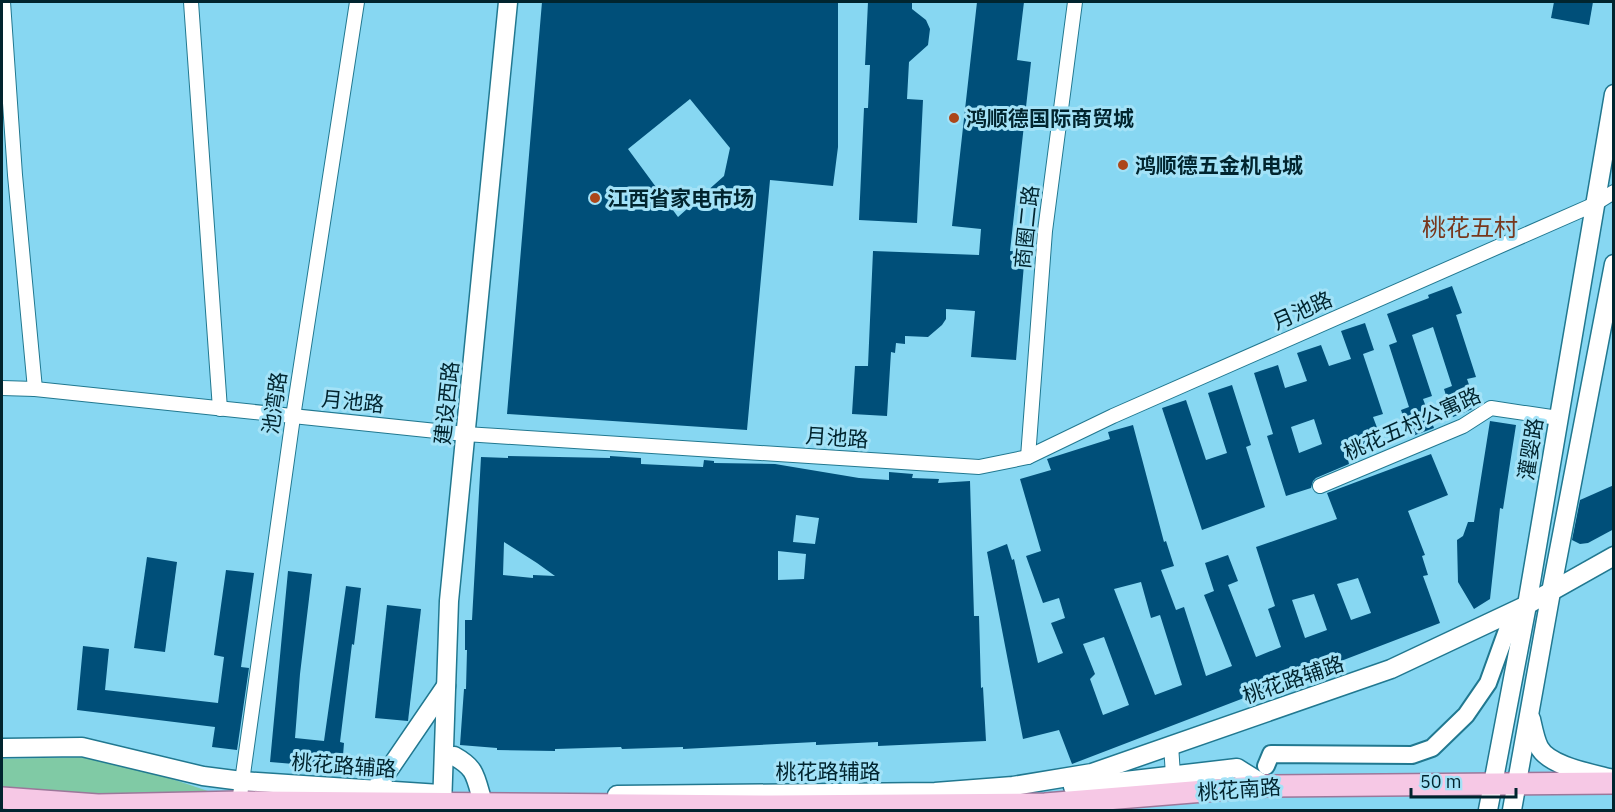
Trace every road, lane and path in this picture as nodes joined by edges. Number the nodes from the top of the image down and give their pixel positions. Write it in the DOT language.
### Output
graph roads {
  1 [pos="3,2"];
  2 [pos="191,2"];
  3 [pos="357,2"];
  4 [pos="508,2"];
  5 [pos="518,2"];
  6 [pos="1075,2"];
  7 [pos="1614,94"];
  8 [pos="1614,192"];
  9 [pos="1593,205"];
  10 [pos="1614,264"];
  11 [pos="2,388"];
  12 [pos="35,389"];
  13 [pos="220,409"];
  14 [pos="293,417"];
  15 [pos="1558,418"];
  16 [pos="470,434"];
  17 [pos="1028,457"];
  18 [pos="1320,486"];
  19 [pos="1614,556"];
  20 [pos="1551,592"];
  21 [pos="1520,608"];
  22 [pos="446,686"];
  23 [pos="1529,713"];
  24 [pos="1171,746"];
  25 [pos="2,748"];
  26 [pos="454,756"];
  27 [pos="1173,776"];
  28 [pos="1266,776"];
  29 [pos="242,781"];
  30 [pos="1614,781"];
  31 [pos="1494,783"];
  32 [pos="1517,783"];
  33 [pos="375,790"];
  34 [pos="481,796"];
  35 [pos="2,798"];
  36 [pos="447,803"];
  37 [pos="238,806"];
  38 [pos="771,807"];
  39 [pos="1488,810"];
  40 [pos="1512,810"];
  1 -- 12 [label="street"];
  2 -- 13 [label="street"];
  3 -- 14 [label="street, 池湾路"];
  4 -- 16 [label="main road, 建设西路"];
  5 -- 16 [label="main road, 建设西路"];
  6 -- 17 [label="street, 商圈二路"];
  7 -- 9 [label="main road, 灌婴路"];
  8 -- 9 [label="street, 月池路"];
  9 -- 15 [label="main road, 灌婴路"];
  9 -- 17 [label="street, 月池路"];
  10 -- 20 [label="main road"];
  11 -- 12 [label="street, 月池路"];
  12 -- 13 [label="street, 月池路"];
  13 -- 14 [label="street, 月池路"];
  14 -- 16 [label="street, 月池路"];
  14 -- 29 [label="street, 池湾路"];
  15 -- 18 [label="street, 桃花五村公寓路"];
  15 -- 21 [label="main road, 灌婴路"];
  16 -- 17 [label="street, 月池路"];
  16 -- 22 [label="main road, 建设西路"];
  16 -- 26 [label="main road, 建设西路"];
  19 -- 20 [label="main road, 桃花路辅路"];
  20 -- 21 [label="main road, 桃花路辅路"];
  20 -- 23 [label="main road"];
  21 -- 24 [label="main road, 桃花路辅路"];
  21 -- 28 [label="street"];
  21 -- 31 [label="main road, 灌婴路"];
  22 -- 33 [label="main road"];
  22 -- 36 [label="main road, 建设西路"];
  23 -- 30 [label="main road"];
  23 -- 32 [label="main road"];
  24 -- 27 [label="street"];
  24 -- 34 [label="main road, 桃花路辅路"];
  25 -- 29 [label="main road, 桃花路辅路"];
  26 -- 34 [label="main road"];
  26 -- 36 [label="main road, 建设西路"];
  27 -- 28 [label="main road"];
  27 -- 38 [label="main road"];
  28 -- 31 [label="main road, 桃花南路"];
  28 -- 38 [label="main road, 桃花南路"];
  29 -- 33 [label="main road, 桃花路辅路"];
  29 -- 37 [label="street, 池湾路"];
  30 -- 32 [label="main road, 桃花南路"];
  31 -- 32 [label="main road, 桃花南路"];
  31 -- 39 [label="main road, 灌婴路"];
  32 -- 40 [label="main road"];
  33 -- 36 [label="main road, 桃花路辅路"];
  34 -- 36 [label="main road, 桃花路辅路"];
  35 -- 37 [label="main road, 桃花南路"];
  36 -- 37 [label="main road, 桃花南路"];
  36 -- 38 [label="main road, 桃花南路"];
}
